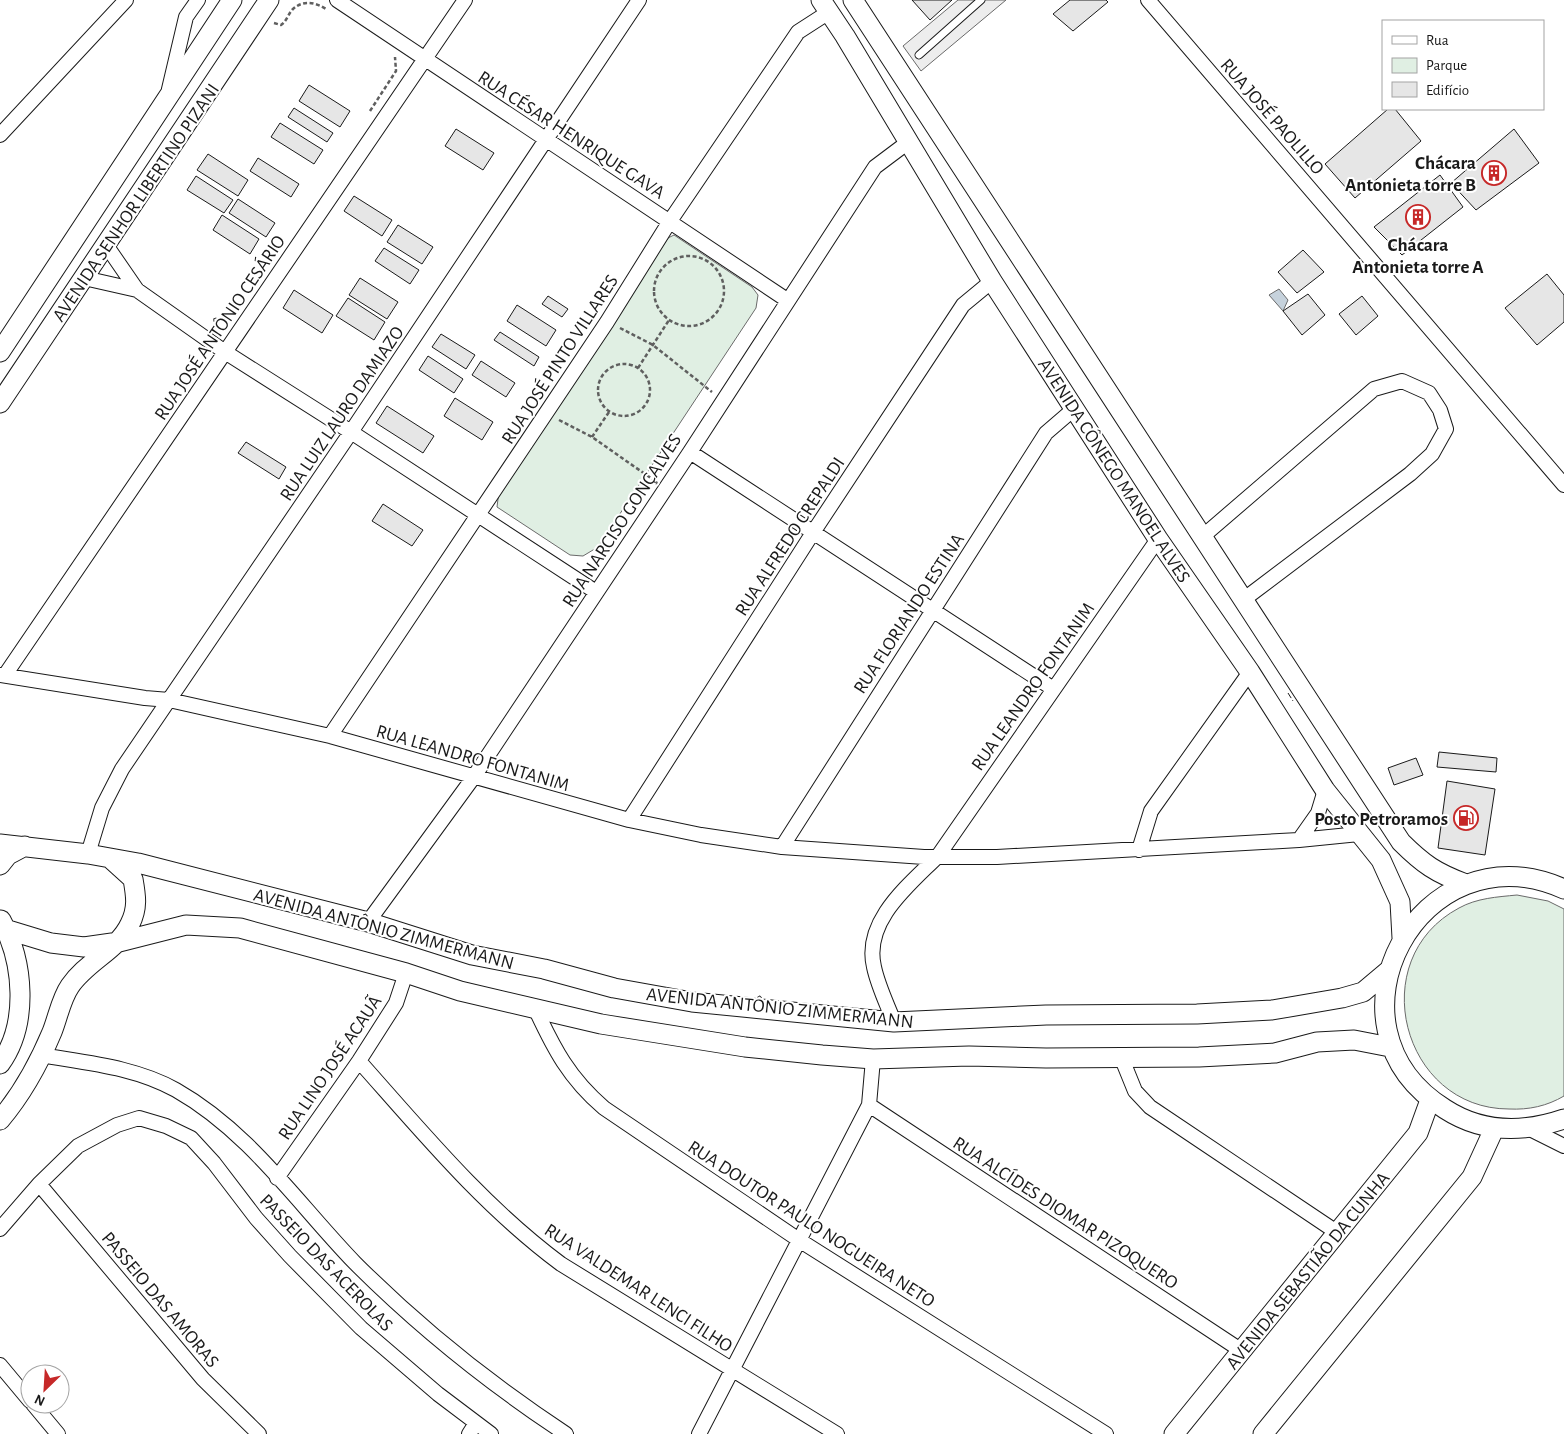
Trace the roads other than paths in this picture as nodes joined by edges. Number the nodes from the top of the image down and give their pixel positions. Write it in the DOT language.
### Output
graph roads {
  1 [pos="126,0"];
  2 [pos="198,0"];
  3 [pos="232,0"];
  4 [pos="465,0"];
  5 [pos="639,0"];
  6 [pos="853,0"];
  7 [pos="981,0"];
  8 [pos="1148,0"];
  9 [pos="335,6"];
  10 [pos="825,6"];
  11 [pos="265,7"];
  12 [pos="919,55"];
  13 [pos="425,59"];
  14 [pos="166,101"];
  15 [pos="0,135"];
  16 [pos="546,141"];
  17 [pos="907,143"];
  18 [pos="670,221"];
  19 [pos="106,245"];
  20 [pos="84,278"];
  21 [pos="992,281"];
  22 [pos="137,290"];
  23 [pos="787,300"];
  24 [pos="0,352"];
  25 [pos="225,352"];
  26 [pos="0,404"];
  27 [pos="1075,408"];
  28 [pos="352,432"];
  29 [pos="690,452"];
  30 [pos="1564,485"];
  31 [pos="477,516"];
  32 [pos="814,531"];
  33 [pos="1202,537"];
  34 [pos="1158,539"];
  35 [pos="596,592"];
  36 [pos="1243,600"];
  37 [pos="932,610"];
  38 [pos="1250,672"];
  39 [pos="3,675"];
  40 [pos="1052,688"];
  41 [pos="169,700"];
  42 [pos="330,736"];
  43 [pos="473,778"];
  44 [pos="1326,790"];
  45 [pos="629,820"];
  46 [pos="1359,834"];
  47 [pos="1299,840"];
  48 [pos="0,844"];
  49 [pos="25,846"];
  50 [pos="782,847"];
  51 [pos="1139,850"];
  52 [pos="88,854"];
  53 [pos="938,856"];
  54 [pos="112,860"];
  55 [pos="0,865"];
  56 [pos="1466,884"];
  57 [pos="1564,889"];
  58 [pos="368,922"];
  59 [pos="2,924"];
  60 [pos="1402,938"];
  61 [pos="120,942"];
  62 [pos="1388,971"];
  63 [pos="406,973"];
  64 [pos="535,1008"];
  65 [pos="894,1022"];
  66 [pos="1390,1048"];
  67 [pos="41,1055"];
  68 [pos="1122,1059"];
  69 [pos="873,1060"];
  70 [pos="359,1061"];
  71 [pos="0,1064"];
  72 [pos="1430,1100"];
  73 [pos="869,1105"];
  74 [pos="1564,1119"];
  75 [pos="0,1120"];
  76 [pos="1494,1129"];
  77 [pos="1530,1129"];
  78 [pos="1564,1146"];
  79 [pos="278,1178"];
  80 [pos="39,1184"];
  81 [pos="0,1229"];
  82 [pos="1338,1233"];
  83 [pos="799,1240"];
  84 [pos="1242,1351"];
  85 [pos="0,1365"];
  86 [pos="732,1369"];
  87 [pos="20,1389"];
  88 [pos="41,1414"];
  89 [pos="473,1429"];
  90 [pos="58,1434"];
  91 [pos="259,1434"];
  92 [pos="491,1434"];
  93 [pos="566,1434"];
  94 [pos="699,1434"];
  95 [pos="837,1434"];
  96 [pos="1106,1434"];
  97 [pos="1174,1434"];
  98 [pos="1264,1434"];
  1 -- 15 [label="street"];
  2 -- 14 [label="street"];
  3 -- 14 [label="street, AVENIDA SENHOR LIBERTINO PIZANI"];
  4 -- 13 [label="street, RUA JOSÉ ANTÔNIO CESÁRIO"];
  5 -- 16 [label="street, RUA LUIZ LAURO DAMIAZO"];
  6 -- 33 [label="street, AVENIDA CÔNEGO MANOEL ALVES"];
  7 -- 12 [label="lane"];
  8 -- 30 [label="street, RUA JOSÉ PAOLILLO"];
  9 -- 13 [label="street, RUA CÉSAR HENRIQUE GAVA"];
  10 -- 17 [label="street, AVENIDA CÔNEGO MANOEL ALVES"];
  10 -- 18 [label="street, RUA JOSÉ PINTO VILLARES"];
  11 -- 19 [label="street, AVENIDA SENHOR LIBERTINO PIZANI"];
  13 -- 16 [label="street, RUA CÉSAR HENRIQUE GAVA"];
  13 -- 25 [label="street, RUA JOSÉ ANTÔNIO CESÁRIO"];
  14 -- 24 [label="street, AVENIDA SENHOR LIBERTINO PIZANI"];
  16 -- 18 [label="street, RUA CÉSAR HENRIQUE GAVA"];
  16 -- 28 [label="street, RUA LUIZ LAURO DAMIAZO"];
  17 -- 21 [label="street, AVENIDA CÔNEGO MANOEL ALVES"];
  17 -- 23 [label="street, RUA NARCISO GONÇALVES"];
  18 -- 23 [label="street, RUA CÉSAR HENRIQUE GAVA"];
  18 -- 31 [label="street, RUA JOSÉ PINTO VILLARES"];
  19 -- 20 [label="street, AVENIDA SENHOR LIBERTINO PIZANI"];
  19 -- 22 [label="street"];
  20 -- 22 [label="street"];
  20 -- 26 [label="street, AVENIDA SENHOR LIBERTINO PIZANI"];
  21 -- 27 [label="street, AVENIDA CÔNEGO MANOEL ALVES"];
  21 -- 32 [label="street, RUA ALFREDO CREPALDI"];
  22 -- 25 [label="street"];
  23 -- 29 [label="street, RUA NARCISO GONÇALVES"];
  25 -- 28 [label="street"];
  25 -- 39 [label="street, RUA JOSÉ ANTÔNIO CESÁRIO"];
  27 -- 34 [label="street, AVENIDA CÔNEGO MANOEL ALVES"];
  27 -- 37 [label="street, RUA FLORIANDO ESTINA"];
  28 -- 31 [label="street"];
  28 -- 41 [label="street, RUA LUIZ LAURO DAMIAZO"];
  29 -- 32 [label="street"];
  29 -- 35 [label="street, RUA NARCISO GONÇALVES"];
  31 -- 35 [label="street"];
  31 -- 42 [label="street, RUA JOSÉ PINTO VILLARES"];
  32 -- 37 [label="street"];
  32 -- 45 [label="street, RUA ALFREDO CREPALDI"];
  33 -- 36 [label="street, AVENIDA CÔNEGO MANOEL ALVES"];
  33 -- 36 [label="street"];
  34 -- 38 [label="street, AVENIDA CÔNEGO MANOEL ALVES"];
  34 -- 40 [label="street, RUA LEANDRO FONTANIM"];
  35 -- 43 [label="street, RUA NARCISO GONÇALVES"];
  36 -- 56 [label="street, AVENIDA CÔNEGO MANOEL ALVES"];
  37 -- 40 [label="street"];
  37 -- 50 [label="street, RUA FLORIANDO ESTINA"];
  38 -- 44 [label="street, AVENIDA CÔNEGO MANOEL ALVES"];
  38 -- 51 [label="street"];
  39 -- 41 [label="street, RUA LEANDRO FONTANIM"];
  40 -- 53 [label="street, RUA LEANDRO FONTANIM"];
  41 -- 42 [label="street, RUA LEANDRO FONTANIM"];
  41 -- 52 [label="street, RUA LUIZ LAURO DAMIAZO"];
  42 -- 43 [label="street, RUA LEANDRO FONTANIM"];
  43 -- 45 [label="street, RUA LEANDRO FONTANIM"];
  43 -- 58 [label="street, RUA NARCISO GONÇALVES"];
  44 -- 46 [label="street, AVENIDA CÔNEGO MANOEL ALVES"];
  44 -- 47 [label="street"];
  45 -- 50 [label="street, RUA LEANDRO FONTANIM"];
  46 -- 47 [label="street, RUA LEANDRO FONTANIM"];
  46 -- 60 [label="street, AVENIDA CÔNEGO MANOEL ALVES"];
  47 -- 51 [label="street, RUA LEANDRO FONTANIM"];
  48 -- 49 [label="street, AVENIDA ANTÔNIO ZIMMERMANN"];
  49 -- 52 [label="street, AVENIDA ANTÔNIO ZIMMERMANN"];
  49 -- 55 [label="street"];
  50 -- 53 [label="street, RUA LEANDRO FONTANIM"];
  51 -- 53 [label="street, RUA LEANDRO FONTANIM"];
  52 -- 54 [label="street, AVENIDA ANTÔNIO ZIMMERMANN"];
  53 -- 65 [label="street, RUA LEANDRO FONTANIM"];
  54 -- 58 [label="street, AVENIDA ANTÔNIO ZIMMERMANN"];
  54 -- 61 [label="street"];
  56 -- 57 [label="street"];
  56 -- 60 [label="street"];
  58 -- 65 [label="street, AVENIDA ANTÔNIO ZIMMERMANN"];
  59 -- 61 [label="street, AVENIDA ANTÔNIO ZIMMERMANN"];
  59 -- 71 [label="street"];
  60 -- 62 [label="street"];
  61 -- 63 [label="street, AVENIDA ANTÔNIO ZIMMERMANN"];
  61 -- 67 [label="street"];
  62 -- 65 [label="street, AVENIDA ANTÔNIO ZIMMERMANN"];
  62 -- 66 [label="street"];
  63 -- 64 [label="street, AVENIDA ANTÔNIO ZIMMERMANN"];
  63 -- 70 [label="street, RUA LINO JOSÉ ACAUÃ"];
  64 -- 69 [label="street, AVENIDA ANTÔNIO ZIMMERMANN"];
  64 -- 83 [label="street, RUA DOUTOR PAULO NOGUEIRA NETO"];
  66 -- 68 [label="street, AVENIDA ANTÔNIO ZIMMERMANN"];
  66 -- 72 [label="street"];
  67 -- 75 [label="street"];
  67 -- 79 [label="street"];
  68 -- 69 [label="street, AVENIDA ANTÔNIO ZIMMERMANN"];
  68 -- 82 [label="street"];
  69 -- 73 [label="street"];
  70 -- 79 [label="street, RUA LINO JOSÉ ACAUÃ"];
  70 -- 86 [label="street, RUA VALDEMAR LENCI FILHO"];
  72 -- 76 [label="street"];
  72 -- 82 [label="street, AVENIDA SEBASTIÃO DA CUNHA"];
  73 -- 83 [label="street"];
  73 -- 84 [label="street, RUA ALCÍDES DIOMAR PIZOQUERO"];
  74 -- 77 [label="street"];
  76 -- 77 [label="street"];
  76 -- 98 [label="street"];
  77 -- 78 [label="street"];
  79 -- 93 [label="street"];
  80 -- 81 [label="street"];
  80 -- 89 [label="street, PASSEIO DAS ACEROLAS"];
  80 -- 91 [label="street, PASSEIO DAS AMORAS"];
  82 -- 84 [label="street, AVENIDA SEBASTIÃO DA CUNHA"];
  83 -- 86 [label="street"];
  83 -- 96 [label="street, RUA DOUTOR PAULO NOGUEIRA NETO"];
  84 -- 97 [label="street, AVENIDA SEBASTIÃO DA CUNHA"];
  85 -- 87 [label="street"];
  86 -- 94 [label="street"];
  86 -- 95 [label="street, RUA VALDEMAR LENCI FILHO"];
  88 -- 90 [label="street"];
  89 -- 92 [label="street, PASSEIO DAS ACEROLAS"];
}
